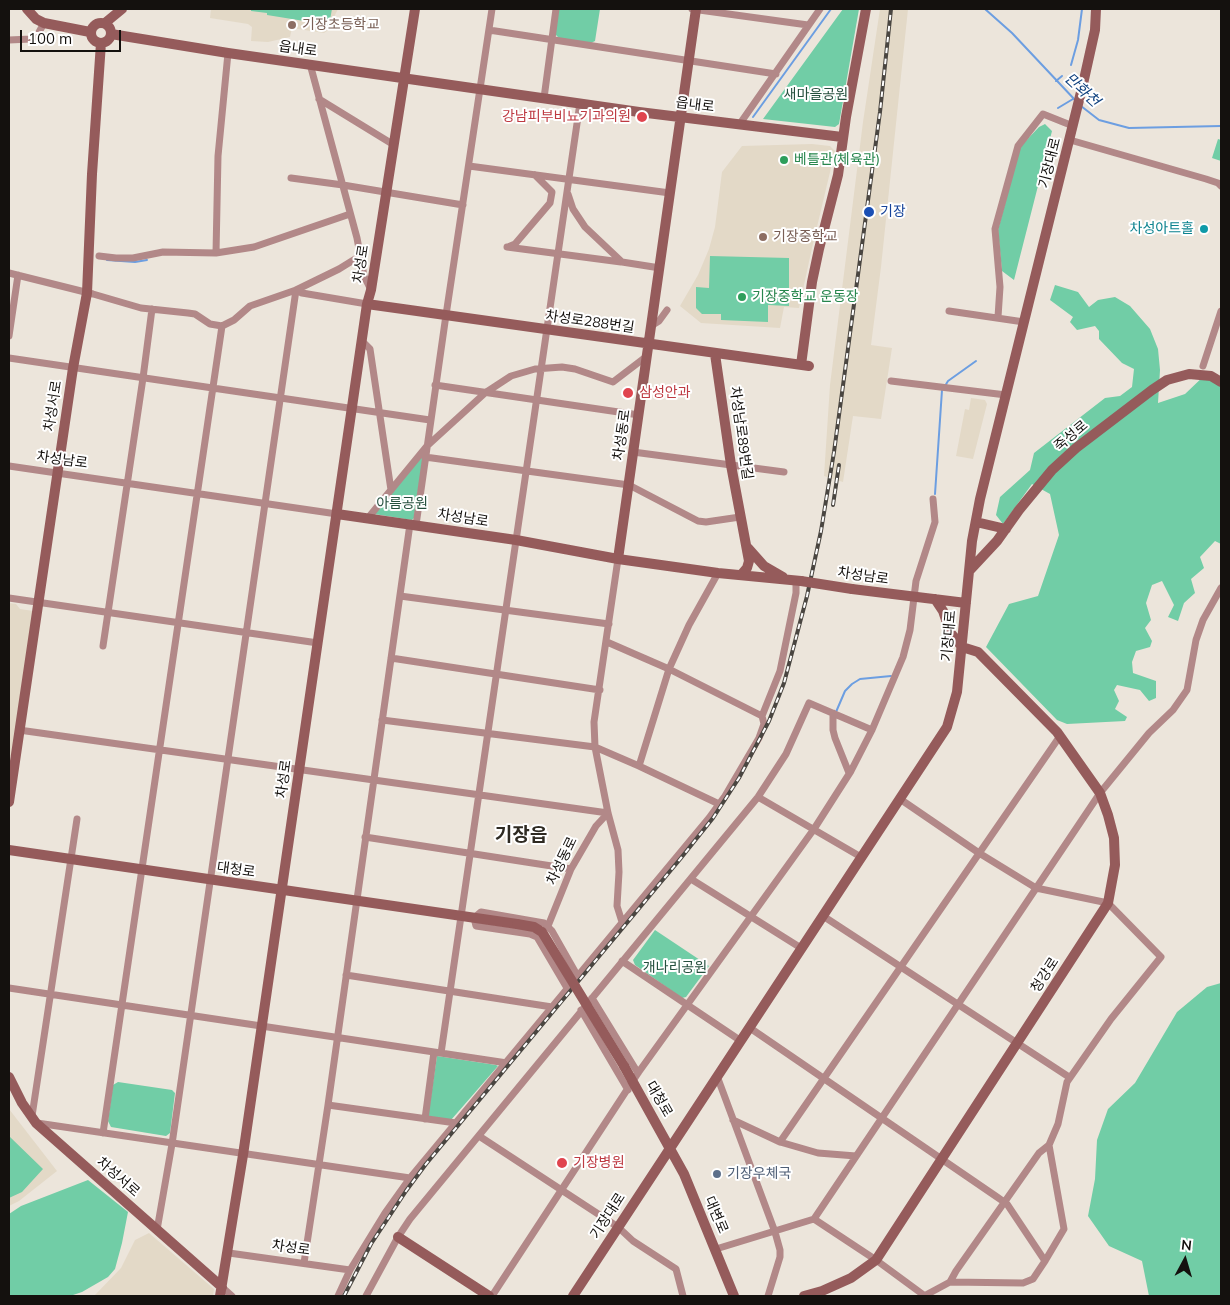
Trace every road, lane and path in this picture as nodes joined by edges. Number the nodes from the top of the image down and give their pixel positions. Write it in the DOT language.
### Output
graph roads {
  1 [pos="26,9"];
  2 [pos="122,9"];
  3 [pos="415,9"];
  4 [pos="492,9"];
  5 [pos="556,9"];
  6 [pos="691,9"];
  7 [pos="696,9"];
  8 [pos="820,9"];
  9 [pos="866,9"];
  10 [pos="1096,9"];
  11 [pos="44,23"];
  12 [pos="105,23"];
  13 [pos="808,25"];
  14 [pos="489,30"];
  15 [pos="90,32"];
  16 [pos="111,34"];
  17 [pos="9,40"];
  18 [pos="552,40"];
  19 [pos="100,43"];
  20 [pos="228,53"];
  21 [pos="689,60"];
  22 [pos="310,64"];
  23 [pos="776,74"];
  24 [pos="405,78"];
  25 [pos="481,88"];
  26 [pos="544,98"];
  27 [pos="319,99"];
  28 [pos="580,103"];
  29 [pos="681,118"];
  30 [pos="739,125"];
  31 [pos="1073,125"];
  32 [pos="842,137"];
  33 [pos="1070,140"];
  34 [pos="394,144"];
  35 [pos="469,166"];
  36 [pos="535,175"];
  37 [pos="290,178"];
  38 [pos="569,179"];
  39 [pos="343,184"];
  40 [pos="1221,186"];
  41 [pos="386,192"];
  42 [pos="567,192"];
  43 [pos="670,193"];
  44 [pos="463,205"];
  45 [pos="350,214"];
  46 [pos="216,253"];
  47 [pos="558,254"];
  48 [pos="100,256"];
  49 [pos="360,256"];
  50 [pos="622,262"];
  51 [pos="660,268"];
  52 [pos="9,273"];
  53 [pos="18,275"];
  54 [pos="296,290"];
  55 [pos="371,290"];
  56 [pos="87,292"];
  57 [pos="367,304"];
  58 [pos="152,309"];
  59 [pos="667,310"];
  60 [pos="949,311"];
  61 [pos="1221,311"];
  62 [pos="446,315"];
  63 [pos="998,317"];
  64 [pos="1024,322"];
  65 [pos="222,326"];
  66 [pos="651,326"];
  67 [pos="547,329"];
  68 [pos="9,336"];
  69 [pos="362,340"];
  70 [pos="649,344"];
  71 [pos="715,354"];
  72 [pos="647,356"];
  73 [pos="9,358"];
  74 [pos="1203,366"];
  75 [pos="73,368"];
  76 [pos="541,368"];
  77 [pos="143,378"];
  78 [pos="891,380"];
  79 [pos="1221,382"];
  80 [pos="436,385"];
  81 [pos="213,388"];
  82 [pos="485,393"];
  83 [pos="1006,395"];
  84 [pos="280,398"];
  85 [pos="536,400"];
  86 [pos="352,408"];
  87 [pos="380,412"];
  88 [pos="639,415"];
  89 [pos="430,420"];
  90 [pos="427,446"];
  91 [pos="634,452"];
  92 [pos="425,457"];
  93 [pos="731,465"];
  94 [pos="9,466"];
  95 [pos="526,471"];
  96 [pos="784,472"];
  97 [pos="57,473"];
  98 [pos="128,483"];
  99 [pos="629,485"];
  100 [pos="391,490"];
  101 [pos="197,493"];
  102 [pos="933,499"];
  103 [pos="264,503"];
  104 [pos="337,514"];
  105 [pos="740,517"];
  106 [pos="368,518"];
  107 [pos="976,522"];
  108 [pos="413,525"];
  109 [pos="1006,529"];
  110 [pos="516,540"];
  111 [pos="746,545"];
  112 [pos="618,559"];
  113 [pos="969,571"];
  114 [pos="718,573"];
  115 [pos="742,575"];
  116 [pos="796,580"];
  117 [pos="1221,588"];
  118 [pos="400,596"];
  119 [pos="913,596"];
  120 [pos="9,598"];
  121 [pos="935,599"];
  122 [pos="38,603"];
  123 [pos="966,603"];
  124 [pos="506,610"];
  125 [pos="108,613"];
  126 [pos="178,623"];
  127 [pos="609,624"];
  128 [pos="246,632"];
  129 [pos="607,642"];
  130 [pos="318,643"];
  131 [pos="103,646"];
  132 [pos="962,647"];
  133 [pos="391,658"];
  134 [pos="670,669"];
  135 [pos="496,674"];
  136 [pos="600,690"];
  137 [pos="833,713"];
  138 [pos="762,716"];
  139 [pos="382,720"];
  140 [pos="20,730"];
  141 [pos="872,730"];
  142 [pos="488,734"];
  143 [pos="1060,736"];
  144 [pos="595,747"];
  145 [pos="159,750"];
  146 [pos="227,760"];
  147 [pos="639,766"];
  148 [pos="299,770"];
  149 [pos="850,773"];
  150 [pos="374,781"];
  151 [pos="1100,793"];
  152 [pos="479,796"];
  153 [pos="758,797"];
  154 [pos="900,799"];
  155 [pos="9,802"];
  156 [pos="719,804"];
  157 [pos="608,813"];
  158 [pos="77,819"];
  159 [pos="814,829"];
  160 [pos="366,837"];
  161 [pos="9,850"];
  162 [pos="470,853"];
  163 [pos="979,853"];
  164 [pos="861,857"];
  165 [pos="70,860"];
  166 [pos="571,869"];
  167 [pos="141,871"];
  168 [pos="691,879"];
  169 [pos="209,881"];
  170 [pos="1036,888"];
  171 [pos="282,890"];
  172 [pos="356,901"];
  173 [pos="1108,903"];
  174 [pos="461,916"];
  175 [pos="751,916"];
  176 [pos="823,916"];
  177 [pos="474,918"];
  178 [pos="622,922"];
  179 [pos="548,926"];
  180 [pos="801,948"];
  181 [pos="622,961"];
  182 [pos="901,966"];
  183 [pos="346,975"];
  184 [pos="578,975"];
  185 [pos="9,988"];
  186 [pos="567,988"];
  187 [pos="450,991"];
  188 [pos="51,994"];
  189 [pos="592,998"];
  190 [pos="958,1003"];
  191 [pos="122,1005"];
  192 [pos="687,1005"];
  193 [pos="552,1007"];
  194 [pos="581,1010"];
  195 [pos="190,1016"];
  196 [pos="261,1026"];
  197 [pos="750,1028"];
  198 [pos="337,1038"];
  199 [pos="741,1041"];
  200 [pos="1017,1043"];
  201 [pos="438,1053"];
  202 [pos="507,1063"];
  203 [pos="717,1076"];
  204 [pos="9,1077"];
  205 [pos="1069,1077"];
  206 [pos="824,1079"];
  207 [pos="633,1082"];
  208 [pos="328,1105"];
  209 [pos="881,1118"];
  210 [pos="425,1119"];
  211 [pos="34,1120"];
  212 [pos="733,1120"];
  213 [pos="456,1123"];
  214 [pos="103,1133"];
  215 [pos="479,1136"];
  216 [pos="780,1142"];
  217 [pos="172,1144"];
  218 [pos="1049,1145"];
  219 [pos="670,1146"];
  220 [pos="243,1154"];
  221 [pos="856,1156"];
  222 [pos="941,1160"];
  223 [pos="318,1166"];
  224 [pos="410,1178"];
  225 [pos="562,1190"];
  226 [pos="1006,1203"];
  227 [pos="814,1219"];
  228 [pos="618,1226"];
  229 [pos="157,1230"];
  230 [pos="775,1232"];
  231 [pos="398,1237"];
  232 [pos="716,1249"];
  233 [pos="228,1253"];
  234 [pos="876,1260"];
  235 [pos="1045,1261"];
  236 [pos="304,1263"];
  237 [pos="350,1270"];
  238 [pos="950,1282"];
  239 [pos="221,1292"];
  240 [pos="232,1296"];
  241 [pos="338,1296"];
  242 [pos="366,1296"];
  243 [pos="490,1296"];
  244 [pos="572,1296"];
  245 [pos="683,1296"];
  246 [pos="734,1296"];
  247 [pos="768,1296"];
  248 [pos="804,1296"];
  249 [pos="924,1296"];
  1 -- 11 [label="street"];
  2 -- 12 [label="street"];
  3 -- 24 [label="street, 차성로"];
  4 -- 14 [label="street"];
  5 -- 18 [label="street"];
  6 -- 7 [label="street"];
  7 -- 13 [label="street"];
  7 -- 21 [label="street, 차성동로"];
  8 -- 13 [label="street"];
  9 -- 32 [label="street"];
  10 -- 31 [label="street, 기장대로"];
  11 -- 15 [label="street"];
  11 -- 17 [label="street"];
  12 -- 15 [label="street"];
  12 -- 16 [label="street"];
  13 -- 23 [label="street"];
  14 -- 18 [label="street"];
  14 -- 25 [label="street"];
  15 -- 19 [label="street"];
  16 -- 19 [label="street"];
  16 -- 20 [label="street, 읍내로"];
  18 -- 21 [label="street"];
  18 -- 26 [label="street"];
  19 -- 56 [label="street, 차성서로"];
  20 -- 22 [label="street, 읍내로"];
  20 -- 46 [label="street"];
  21 -- 23 [label="street"];
  21 -- 29 [label="street, 차성동로"];
  22 -- 24 [label="street, 읍내로"];
  22 -- 27 [label="street"];
  23 -- 30 [label="street"];
  24 -- 25 [label="street, 읍내로"];
  24 -- 34 [label="street, 차성로"];
  25 -- 26 [label="street, 읍내로"];
  25 -- 35 [label="street"];
  26 -- 28 [label="street, 읍내로"];
  27 -- 34 [label="street"];
  27 -- 39 [label="street"];
  28 -- 29 [label="street, 읍내로"];
  28 -- 38 [label="street"];
  29 -- 30 [label="street, 읍내로"];
  29 -- 43 [label="street, 차성동로"];
  30 -- 32 [label="street, 읍내로"];
  31 -- 33 [label="street, 기장대로"];
  31 -- 63 [label="street"];
  32 -- 71 [label="street, 차성로288번길"];
  33 -- 40 [label="street"];
  33 -- 64 [label="street, 기장대로"];
  34 -- 41 [label="street, 차성로"];
  35 -- 36 [label="street"];
  35 -- 44 [label="street"];
  36 -- 38 [label="street"];
  36 -- 47 [label="street"];
  37 -- 39 [label="street"];
  38 -- 42 [label="street"];
  38 -- 43 [label="street"];
  39 -- 41 [label="street"];
  39 -- 45 [label="street"];
  41 -- 44 [label="street"];
  41 -- 55 [label="street, 차성로"];
  42 -- 47 [label="street"];
  42 -- 50 [label="street"];
  43 -- 51 [label="street, 차성동로"];
  44 -- 62 [label="street"];
  45 -- 46 [label="street"];
  45 -- 49 [label="street"];
  46 -- 48 [label="street"];
  47 -- 50 [label="street"];
  47 -- 67 [label="street"];
  49 -- 54 [label="street"];
  49 -- 55 [label="street"];
  50 -- 51 [label="street"];
  51 -- 66 [label="street, 차성동로"];
  52 -- 53 [label="street"];
  53 -- 56 [label="street"];
  53 -- 68 [label="street"];
  54 -- 57 [label="street"];
  54 -- 65 [label="street"];
  54 -- 84 [label="street"];
  55 -- 57 [label="street, 차성로"];
  56 -- 58 [label="street"];
  56 -- 75 [label="street, 차성서로"];
  57 -- 62 [label="street, 차성로288번길"];
  57 -- 69 [label="street, 차성로"];
  58 -- 65 [label="street"];
  58 -- 77 [label="street"];
  59 -- 66 [label="street"];
  60 -- 63 [label="street"];
  61 -- 74 [label="street"];
  62 -- 67 [label="street, 차성로288번길"];
  62 -- 80 [label="street"];
  63 -- 64 [label="street"];
  64 -- 83 [label="street, 기장대로"];
  65 -- 81 [label="street"];
  66 -- 70 [label="street, 차성동로"];
  67 -- 70 [label="street, 차성로288번길"];
  67 -- 76 [label="street"];
  69 -- 86 [label="street, 차성로"];
  69 -- 87 [label="street"];
  70 -- 71 [label="street, 차성로288번길"];
  70 -- 72 [label="street, 차성동로"];
  71 -- 93 [label="street, 차성남로89번길"];
  72 -- 76 [label="street"];
  72 -- 88 [label="street, 차성동로"];
  73 -- 75 [label="street"];
  75 -- 77 [label="street"];
  75 -- 97 [label="street, 차성서로"];
  76 -- 82 [label="street"];
  76 -- 85 [label="street"];
  77 -- 81 [label="street"];
  77 -- 98 [label="street"];
  78 -- 83 [label="street"];
  79 -- 109 [label="street, 죽성로"];
  80 -- 82 [label="street"];
  80 -- 89 [label="street"];
  81 -- 84 [label="street"];
  81 -- 101 [label="street"];
  82 -- 85 [label="street"];
  82 -- 90 [label="street"];
  83 -- 107 [label="street, 기장대로"];
  84 -- 86 [label="street"];
  84 -- 103 [label="street"];
  85 -- 88 [label="street"];
  85 -- 95 [label="street"];
  86 -- 87 [label="street"];
  86 -- 104 [label="street, 차성로"];
  87 -- 89 [label="street"];
  87 -- 100 [label="street"];
  88 -- 91 [label="street, 차성동로"];
  89 -- 90 [label="street"];
  90 -- 92 [label="street"];
  90 -- 100 [label="street"];
  91 -- 93 [label="street"];
  91 -- 99 [label="street, 차성동로"];
  92 -- 95 [label="street"];
  92 -- 108 [label="street"];
  93 -- 96 [label="street"];
  93 -- 105 [label="street, 차성남로89번길"];
  94 -- 97 [label="street, 차성남로"];
  95 -- 99 [label="street"];
  95 -- 110 [label="street"];
  97 -- 98 [label="street, 차성남로"];
  97 -- 122 [label="street, 차성서로"];
  98 -- 101 [label="street, 차성남로"];
  98 -- 125 [label="street"];
  99 -- 105 [label="street"];
  99 -- 112 [label="street, 차성동로"];
  100 -- 106 [label="street"];
  101 -- 103 [label="street, 차성남로"];
  101 -- 126 [label="street"];
  102 -- 119 [label="street"];
  103 -- 104 [label="street, 차성남로"];
  103 -- 128 [label="street"];
  104 -- 106 [label="street, 차성남로"];
  104 -- 130 [label="street, 차성로"];
  105 -- 111 [label="street, 차성남로89번길"];
  106 -- 108 [label="street, 차성남로"];
  107 -- 109 [label="street"];
  107 -- 113 [label="street, 기장대로"];
  108 -- 110 [label="street, 차성남로"];
  108 -- 118 [label="street"];
  109 -- 113 [label="street, 죽성로"];
  110 -- 112 [label="street, 차성남로"];
  110 -- 124 [label="street"];
  111 -- 115 [label="street, 차성남로89번길"];
  111 -- 116 [label="street"];
  112 -- 114 [label="street, 차성남로"];
  112 -- 127 [label="street, 차성동로"];
  113 -- 123 [label="street, 기장대로"];
  114 -- 115 [label="street, 차성남로"];
  114 -- 134 [label="street"];
  115 -- 116 [label="street, 차성남로"];
  116 -- 119 [label="street, 차성남로, bridge"];
  116 -- 138 [label="street"];
  117 -- 151 [label="street"];
  118 -- 124 [label="street"];
  118 -- 133 [label="street"];
  119 -- 121 [label="street, 차성남로"];
  119 -- 141 [label="street"];
  120 -- 122 [label="street"];
  121 -- 123 [label="street, 차성남로"];
  121 -- 132 [label="street"];
  122 -- 125 [label="street"];
  122 -- 140 [label="street, 차성서로"];
  123 -- 132 [label="street, 기장대로"];
  124 -- 127 [label="street"];
  124 -- 135 [label="street"];
  125 -- 126 [label="street"];
  125 -- 131 [label="street"];
  126 -- 128 [label="street"];
  126 -- 145 [label="street"];
  127 -- 129 [label="street, 차성동로"];
  128 -- 130 [label="street"];
  128 -- 146 [label="street"];
  129 -- 134 [label="street"];
  129 -- 136 [label="street, 차성동로"];
  130 -- 148 [label="street, 차성로"];
  132 -- 143 [label="street, 청강로"];
  132 -- 154 [label="street, 기장대로"];
  133 -- 135 [label="street"];
  133 -- 139 [label="street"];
  134 -- 138 [label="street"];
  134 -- 147 [label="street"];
  135 -- 136 [label="street"];
  135 -- 142 [label="street"];
  136 -- 144 [label="street, 차성동로"];
  137 -- 141 [label="street"];
  137 -- 149 [label="street"];
  137 -- 153 [label="street"];
  138 -- 156 [label="street"];
  139 -- 142 [label="street"];
  139 -- 150 [label="street"];
  140 -- 145 [label="street"];
  140 -- 155 [label="street, 차성서로"];
  141 -- 149 [label="street"];
  142 -- 144 [label="street"];
  142 -- 152 [label="street"];
  143 -- 151 [label="street, 청강로"];
  143 -- 163 [label="street"];
  144 -- 147 [label="street"];
  144 -- 157 [label="street, 차성동로"];
  145 -- 146 [label="street"];
  145 -- 167 [label="street"];
  146 -- 148 [label="street"];
  146 -- 169 [label="street"];
  147 -- 156 [label="street"];
  148 -- 150 [label="street"];
  148 -- 171 [label="street, 차성로"];
  149 -- 159 [label="street"];
  150 -- 152 [label="street"];
  150 -- 160 [label="street"];
  151 -- 170 [label="street"];
  151 -- 173 [label="street, 청강로"];
  152 -- 157 [label="street"];
  152 -- 162 [label="street"];
  153 -- 159 [label="street"];
  153 -- 168 [label="street"];
  154 -- 163 [label="street"];
  154 -- 164 [label="street, 기장대로"];
  156 -- 178 [label="street"];
  157 -- 166 [label="street, 차성동로"];
  157 -- 178 [label="street, 차성동로"];
  158 -- 165 [label="street"];
  159 -- 164 [label="street"];
  159 -- 175 [label="street"];
  160 -- 162 [label="street"];
  160 -- 172 [label="street"];
  161 -- 165 [label="street, 대청로"];
  162 -- 166 [label="street"];
  162 -- 174 [label="street"];
  163 -- 170 [label="street"];
  163 -- 182 [label="street"];
  164 -- 176 [label="street, 기장대로"];
  165 -- 167 [label="street, 대청로"];
  165 -- 188 [label="street"];
  166 -- 179 [label="street, 차성동로"];
  167 -- 169 [label="street, 대청로"];
  167 -- 191 [label="street"];
  168 -- 175 [label="street"];
  168 -- 181 [label="street"];
  169 -- 171 [label="street, 대청로"];
  169 -- 195 [label="street"];
  170 -- 173 [label="street"];
  170 -- 190 [label="street"];
  171 -- 172 [label="street, 대청로"];
  171 -- 196 [label="street, 차성로"];
  172 -- 174 [label="street, 대청로"];
  172 -- 183 [label="street"];
  173 -- 200 [label="street, 청강로"];
  173 -- 205 [label="street"];
  174 -- 177 [label="street, 대청로"];
  174 -- 187 [label="street"];
  175 -- 180 [label="street"];
  175 -- 192 [label="street"];
  176 -- 180 [label="street, 기장대로"];
  176 -- 182 [label="street"];
  177 -- 179 [label="street"];
  177 -- 186 [label="street"];
  177 -- 207 [label="street, 대청로, bridge"];
  178 -- 184 [label="street"];
  179 -- 184 [label="street"];
  180 -- 197 [label="street, 기장대로"];
  181 -- 189 [label="street"];
  181 -- 192 [label="street"];
  182 -- 190 [label="street"];
  182 -- 206 [label="street"];
  183 -- 187 [label="street"];
  183 -- 198 [label="street"];
  184 -- 186 [label="street"];
  185 -- 188 [label="street"];
  186 -- 193 [label="street"];
  187 -- 193 [label="street"];
  187 -- 201 [label="street"];
  188 -- 191 [label="street"];
  188 -- 211 [label="street"];
  189 -- 194 [label="street"];
  189 -- 207 [label="street, 대청로"];
  190 -- 200 [label="street"];
  190 -- 209 [label="street"];
  191 -- 195 [label="street"];
  191 -- 214 [label="street"];
  192 -- 199 [label="street"];
  192 -- 207 [label="street"];
  193 -- 202 [label="street"];
  194 -- 207 [label="street, 대청로"];
  194 -- 215 [label="street"];
  195 -- 196 [label="street"];
  195 -- 217 [label="street"];
  196 -- 198 [label="street"];
  196 -- 220 [label="street, 차성로"];
  197 -- 199 [label="street, 기장대로"];
  197 -- 206 [label="street"];
  198 -- 201 [label="street"];
  198 -- 208 [label="street"];
  199 -- 203 [label="street, 기장대로"];
  200 -- 205 [label="street"];
  200 -- 222 [label="street, 청강로"];
  201 -- 202 [label="street"];
  201 -- 210 [label="street"];
  202 -- 213 [label="street"];
  203 -- 212 [label="street"];
  203 -- 219 [label="street, 기장대로"];
  204 -- 211 [label="street, 차성서로"];
  205 -- 218 [label="street"];
  206 -- 209 [label="street"];
  206 -- 216 [label="street"];
  207 -- 219 [label="street, 대청로"];
  207 -- 225 [label="street"];
  208 -- 210 [label="street"];
  208 -- 223 [label="street"];
  209 -- 221 [label="street"];
  209 -- 222 [label="street"];
  210 -- 213 [label="street"];
  211 -- 214 [label="street"];
  211 -- 229 [label="street, 차성서로"];
  212 -- 216 [label="street"];
  212 -- 230 [label="street"];
  213 -- 224 [label="street"];
  214 -- 217 [label="street"];
  215 -- 225 [label="street"];
  215 -- 231 [label="street"];
  216 -- 221 [label="street"];
  217 -- 220 [label="street"];
  217 -- 229 [label="street"];
  218 -- 226 [label="street"];
  218 -- 235 [label="street"];
  219 -- 228 [label="street, 기장대로"];
  219 -- 232 [label="street, 대변로"];
  220 -- 223 [label="street"];
  220 -- 233 [label="street, 차성로"];
  221 -- 227 [label="street"];
  222 -- 226 [label="street"];
  222 -- 234 [label="street, 청강로"];
  223 -- 224 [label="street"];
  223 -- 236 [label="street"];
  224 -- 237 [label="street"];
  225 -- 228 [label="street"];
  225 -- 243 [label="street"];
  226 -- 235 [label="street"];
  226 -- 238 [label="street"];
  227 -- 230 [label="street"];
  227 -- 234 [label="street"];
  228 -- 244 [label="street, 기장대로"];
  228 -- 245 [label="street"];
  229 -- 239 [label="street, 차성서로"];
  230 -- 232 [label="street"];
  230 -- 247 [label="street"];
  231 -- 242 [label="street"];
  231 -- 243 [label="street"];
  232 -- 246 [label="street, 대변로"];
  233 -- 236 [label="street, 차성로"];
  233 -- 239 [label="street, 차성로"];
  234 -- 248 [label="street, 청강로"];
  234 -- 249 [label="street"];
  235 -- 238 [label="street"];
  236 -- 237 [label="street, 차성로"];
  237 -- 241 [label="street"];
  238 -- 249 [label="street"];
  239 -- 240 [label="street"];
}
